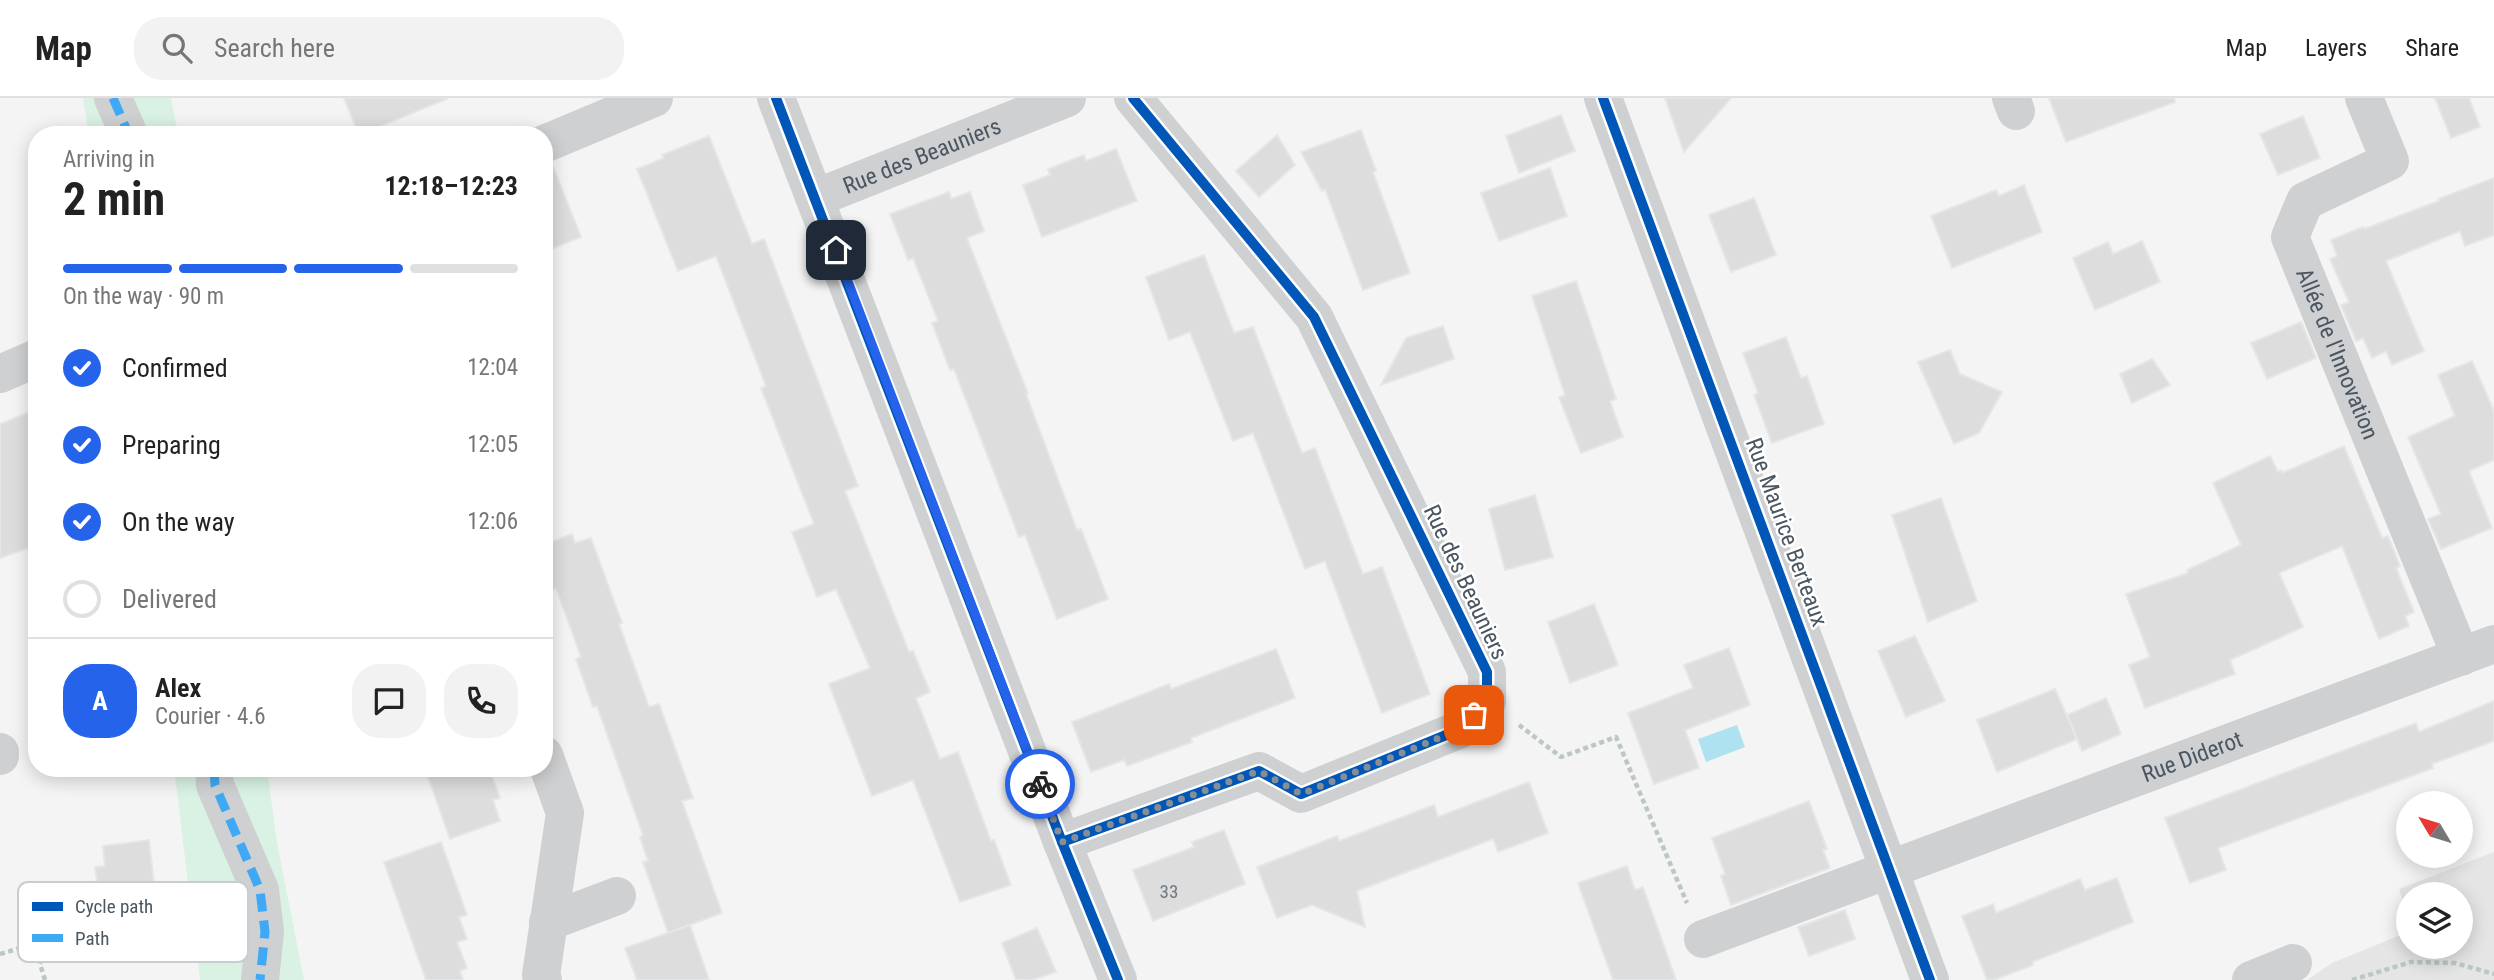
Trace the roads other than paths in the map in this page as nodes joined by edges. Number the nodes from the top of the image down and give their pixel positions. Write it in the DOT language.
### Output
graph roads {
  1 [pos="113,98"];
  2 [pos="654,98"];
  3 [pos="776,98"];
  4 [pos="1067,98"];
  5 [pos="1133,98"];
  6 [pos="1603,98"];
  7 [pos="2364,98"];
  8 [pos="126,126"];
  9 [pos="553,140"];
  10 [pos="816,198"];
  11 [pos="28,362"];
  12 [pos="0,373"];
  13 [pos="2478,650"];
  14 [pos="215,777"];
  15 [pos="552,777"];
  16 [pos="1062,842"];
  17 [pos="1889,870"];
  18 [pos="617,896"];
  19 [pos="548,922"];
  20 [pos="1703,939"];
  21 [pos="2293,963"];
  22 [pos="260,980"];
  23 [pos="543,980"];
  24 [pos="1118,980"];
  25 [pos="1930,980"];
  26 [pos="2251,980"];
  1 -- 8 [label="street"];
  2 -- 9 [label="street"];
  3 -- 10 [label="street"];
  4 -- 10 [label="street, Rue des Beauniers"];
  5 -- 16 [label="street, Rue des Beauniers"];
  6 -- 17 [label="street, Rue Maurice Berteaux"];
  7 -- 13 [label="street, Allée de l'Innovation"];
  10 -- 16 [label="street"];
  11 -- 12 [label="street"];
  13 -- 17 [label="street, Rue Diderot"];
  14 -- 22 [label="street"];
  15 -- 19 [label="street"];
  16 -- 24 [label="street"];
  17 -- 20 [label="street, Rue Diderot"];
  17 -- 25 [label="street, Rue Maurice Berteaux"];
  18 -- 19 [label="street"];
  19 -- 23 [label="street"];
  21 -- 26 [label="street"];
}
